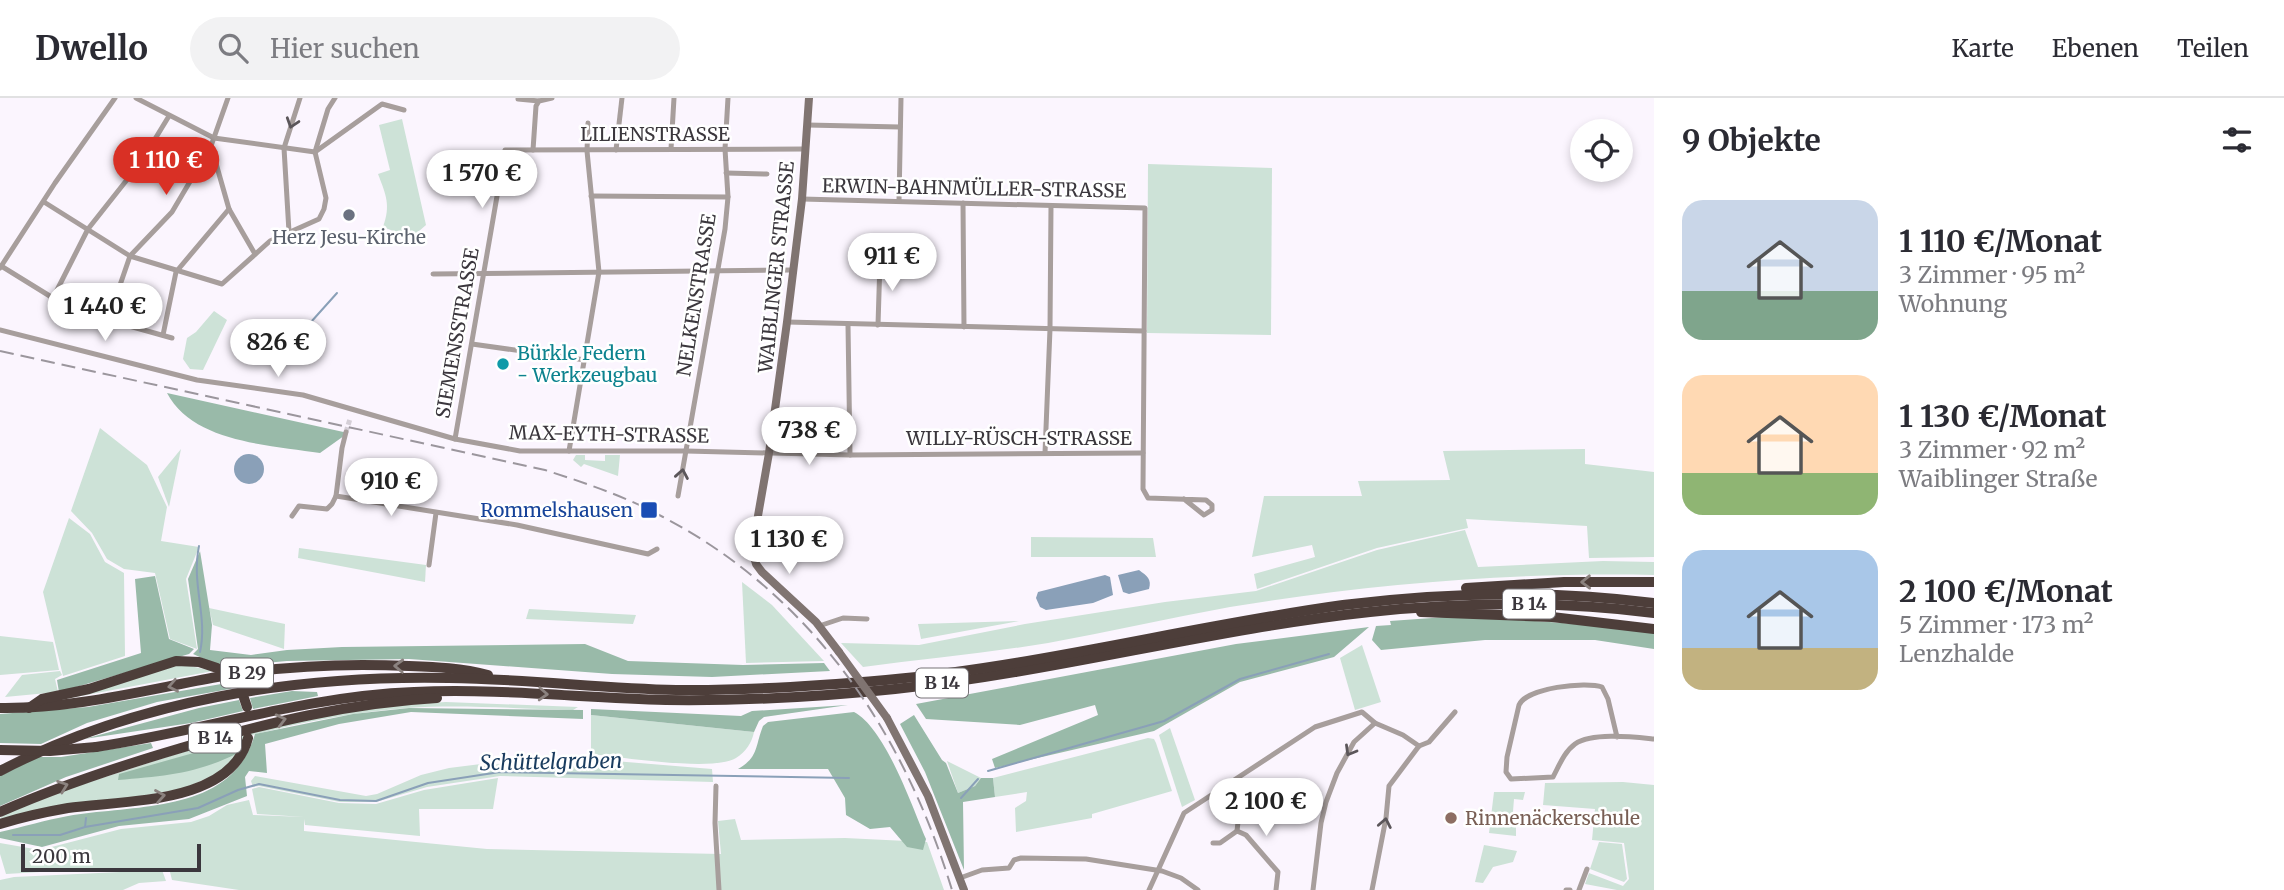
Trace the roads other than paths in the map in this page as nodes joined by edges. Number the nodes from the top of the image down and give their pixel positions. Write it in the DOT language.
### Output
graph roads {
  1 [pos="115,98"];
  2 [pos="136,98"];
  3 [pos="228,98"];
  4 [pos="300,98"];
  5 [pos="335,98"];
  6 [pos="552,98"];
  7 [pos="622,98"];
  8 [pos="674,98"];
  9 [pos="728,98"];
  10 [pos="809,98"];
  11 [pos="901,98"];
  12 [pos="518,99"];
  13 [pos="539,101"];
  14 [pos="404,110"];
  15 [pos="169,116"];
  16 [pos="588,123"];
  17 [pos="807,125"];
  18 [pos="900,127"];
  19 [pos="214,138"];
  20 [pos="211,146"];
  21 [pos="284,148"];
  22 [pos="671,149"];
  23 [pos="724,149"];
  24 [pos="805,149"];
  25 [pos="505,150"];
  26 [pos="533,150"];
  27 [pos="616,150"];
  28 [pos="587,151"];
  29 [pos="315,152"];
  30 [pos="726,173"];
  31 [pos="767,174"];
  32 [pos="591,196"];
  33 [pos="727,197"];
  34 [pos="802,199"];
  35 [pos="899,201"];
  36 [pos="44,202"];
  37 [pos="963,203"];
  38 [pos="1051,206"];
  39 [pos="229,209"];
  40 [pos="88,229"];
  41 [pos="289,232"];
  42 [pos="255,254"];
  43 [pos="130,256"];
  44 [pos="880,261"];
  45 [pos="0,267"];
  46 [pos="793,270"];
  47 [pos="717,271"];
  48 [pos="176,272"];
  49 [pos="599,272"];
  50 [pos="433,274"];
  51 [pos="484,274"];
  52 [pos="53,298"];
  53 [pos="108,320"];
  54 [pos="787,322"];
  55 [pos="848,325"];
  56 [pos="878,325"];
  57 [pos="964,327"];
  58 [pos="1050,329"];
  59 [pos="0,330"];
  60 [pos="1144,331"];
  61 [pos="163,335"];
  62 [pos="172,338"];
  63 [pos="472,344"];
  64 [pos="585,360"];
  65 [pos="352,410"];
  66 [pos="349,419"];
  67 [pos="346,432"];
  68 [pos="455,439"];
  69 [pos="569,451"];
  70 [pos="686,451"];
  71 [pos="769,453"];
  72 [pos="1045,453"];
  73 [pos="1143,453"];
  74 [pos="850,455"];
  75 [pos="336,496"];
  76 [pos="678,496"];
  77 [pos="1184,499"];
  78 [pos="436,513"];
  79 [pos="292,516"];
  80 [pos="657,549"];
  81 [pos="429,565"];
  82 [pos="1654,582"];
  83 [pos="1370,602"];
  84 [pos="1654,603"];
  85 [pos="1405,609"];
  86 [pos="1654,613"];
  87 [pos="867,619"];
  88 [pos="819,626"];
  89 [pos="1654,629"];
  90 [pos="217,668"];
  91 [pos="508,680"];
  92 [pos="474,691"];
  93 [pos="0,708"];
  94 [pos="29,708"];
  95 [pos="1455,712"];
  96 [pos="1375,723"];
  97 [pos="1617,737"];
  98 [pos="248,738"];
  99 [pos="1654,739"];
  100 [pos="1419,746"];
  101 [pos="0,750"];
  102 [pos="0,771"];
  103 [pos="716,786"];
  104 [pos="1269,796"];
  105 [pos="0,812"];
  106 [pos="0,824"];
  107 [pos="1237,831"];
  108 [pos="1213,843"];
  109 [pos="1587,869"];
  110 [pos="1157,872"];
  111 [pos="960,878"];
  112 [pos="719,890"];
  113 [pos="964,890"];
  114 [pos="1149,890"];
  115 [pos="1198,890"];
  116 [pos="1276,890"];
  117 [pos="1314,890"];
  118 [pos="1372,890"];
  119 [pos="1579,890"];
  1 -- 36 [label="street"];
  2 -- 15 [label="street"];
  3 -- 19 [label="street"];
  4 -- 21 [label="street, one-way"];
  5 -- 29 [label="street"];
  6 -- 13 [label="street"];
  7 -- 27 [label="street"];
  8 -- 22 [label="street"];
  9 -- 23 [label="street, NELKENSTRASSE"];
  10 -- 17 [label="street, WAIBLINGER STRASSE"];
  11 -- 18 [label="street"];
  12 -- 13 [label="street"];
  13 -- 26 [label="street"];
  14 -- 29 [label="street"];
  15 -- 19 [label="street"];
  15 -- 40 [label="street"];
  16 -- 28 [label="street"];
  17 -- 18 [label="street"];
  17 -- 24 [label="street, WAIBLINGER STRASSE"];
  18 -- 35 [label="street"];
  19 -- 20 [label="street"];
  19 -- 21 [label="street"];
  20 -- 39 [label="street"];
  20 -- 43 [label="street"];
  21 -- 29 [label="street"];
  21 -- 41 [label="street"];
  22 -- 23 [label="street, LILIENSTRASSE"];
  22 -- 27 [label="street, LILIENSTRASSE"];
  23 -- 24 [label="street, LILIENSTRASSE"];
  23 -- 30 [label="street, NELKENSTRASSE"];
  24 -- 34 [label="street, WAIBLINGER STRASSE"];
  25 -- 26 [label="street, LILIENSTRASSE"];
  25 -- 51 [label="street, SIEMENSSTRASSE"];
  26 -- 28 [label="street, LILIENSTRASSE"];
  27 -- 28 [label="street, LILIENSTRASSE"];
  28 -- 32 [label="street"];
  29 -- 41 [label="street"];
  30 -- 31 [label="street"];
  30 -- 33 [label="street, NELKENSTRASSE"];
  32 -- 33 [label="street"];
  32 -- 49 [label="street"];
  33 -- 47 [label="street, NELKENSTRASSE"];
  34 -- 35 [label="street, ERWIN-BAHNMÜLLER-STRASSE"];
  34 -- 46 [label="street, WAIBLINGER STRASSE"];
  35 -- 37 [label="street, ERWIN-BAHNMÜLLER-STRASSE"];
  36 -- 40 [label="street"];
  36 -- 45 [label="street"];
  37 -- 38 [label="street, ERWIN-BAHNMÜLLER-STRASSE"];
  37 -- 57 [label="street"];
  38 -- 58 [label="street"];
  38 -- 60 [label="street, ERWIN-BAHNMÜLLER-STRASSE"];
  39 -- 42 [label="street"];
  39 -- 48 [label="street"];
  40 -- 43 [label="street"];
  40 -- 52 [label="street"];
  41 -- 42 [label="street"];
  42 -- 48 [label="street"];
  43 -- 48 [label="street"];
  43 -- 53 [label="street"];
  44 -- 56 [label="street"];
  45 -- 52 [label="street"];
  46 -- 47 [label="street"];
  46 -- 54 [label="street, WAIBLINGER STRASSE"];
  47 -- 49 [label="street"];
  47 -- 70 [label="street, NELKENSTRASSE"];
  48 -- 61 [label="street"];
  49 -- 51 [label="street"];
  49 -- 64 [label="street"];
  50 -- 51 [label="street"];
  51 -- 63 [label="street, SIEMENSSTRASSE"];
  52 -- 53 [label="street"];
  53 -- 61 [label="street"];
  54 -- 55 [label="street"];
  54 -- 71 [label="street, WAIBLINGER STRASSE"];
  55 -- 56 [label="street"];
  55 -- 74 [label="street"];
  56 -- 57 [label="street"];
  57 -- 58 [label="street"];
  58 -- 60 [label="street"];
  58 -- 72 [label="street"];
  59 -- 65 [label="street, MAX-EYTH-STRASSE"];
  60 -- 73 [label="street"];
  61 -- 62 [label="street"];
  63 -- 64 [label="street"];
  63 -- 68 [label="street, SIEMENSSTRASSE"];
  64 -- 69 [label="street"];
  65 -- 66 [label="street"];
  65 -- 68 [label="street, MAX-EYTH-STRASSE"];
  67 -- 75 [label="street"];
  68 -- 69 [label="street, MAX-EYTH-STRASSE"];
  69 -- 70 [label="street, MAX-EYTH-STRASSE"];
  70 -- 71 [label="street, MAX-EYTH-STRASSE"];
  76 -- 70 [label="street, NELKENSTRASSE, one-way"];
  71 -- 74 [label="street, WILLY-RÜSCH-STRASSE"];
  71 -- 88 [label="street, WAIBLINGER STRASSE"];
  72 -- 73 [label="street, WILLY-RÜSCH-STRASSE"];
  72 -- 74 [label="street, WILLY-RÜSCH-STRASSE"];
  73 -- 77 [label="street"];
  75 -- 78 [label="street"];
  75 -- 79 [label="street"];
  77 -- 77 [label="street"];
  78 -- 80 [label="street"];
  78 -- 81 [label="street"];
  82 -- 83 [label="highway, one-way"];
  83 -- 84 [label="highway, B 14"];
  83 -- 91 [label="highway, B 14"];
  85 -- 86 [label="highway, B 14"];
  85 -- 89 [label="highway"];
  92 -- 85 [label="highway, B 14, one-way"];
  87 -- 88 [label="street"];
  88 -- 111 [label="street, bridge"];
  90 -- 94 [label="highway"];
  91 -- 94 [label="highway, B 29, one-way"];
  91 -- 102 [label="highway, B 14"];
  92 -- 101 [label="highway, B 29, bridge"];
  105 -- 92 [label="highway, B 14, one-way"];
  93 -- 94 [label="highway, B 29"];
  95 -- 100 [label="street"];
  96 -- 100 [label="street"];
  96 -- 110 [label="street"];
  96 -- 117 [label="street, one-way"];
  97 -- 97 [label="street"];
  97 -- 99 [label="street"];
  106 -- 98 [label="highway, one-way"];
  118 -- 100 [label="street, one-way"];
  103 -- 112 [label="street"];
  104 -- 107 [label="street"];
  107 -- 108 [label="street"];
  107 -- 116 [label="street"];
  109 -- 119 [label="street"];
  110 -- 111 [label="street"];
  110 -- 114 [label="street"];
  110 -- 115 [label="street"];
  111 -- 113 [label="street"];
}
